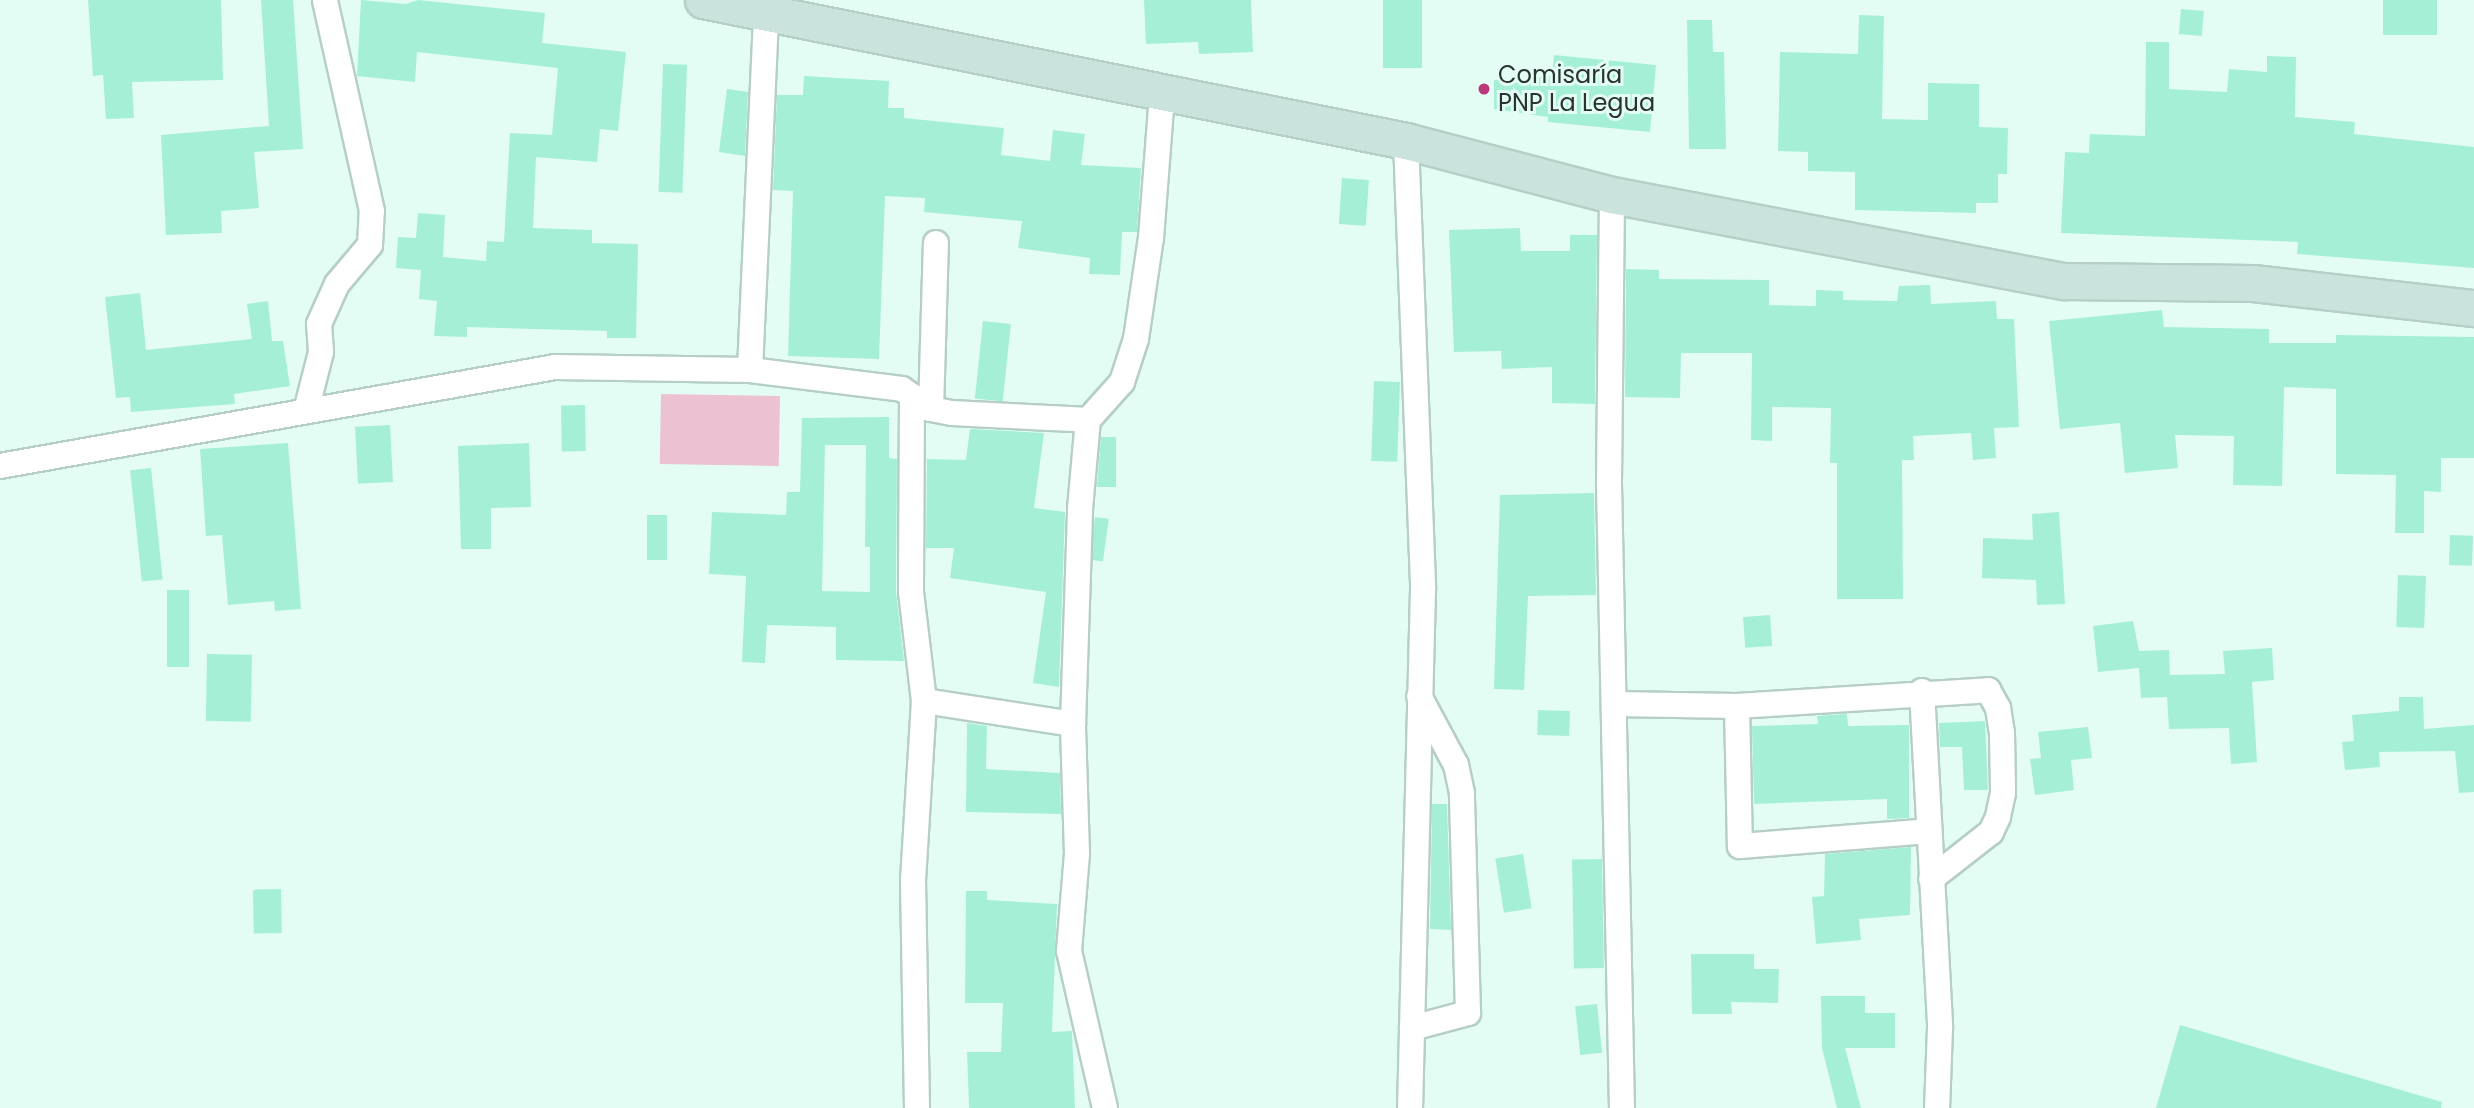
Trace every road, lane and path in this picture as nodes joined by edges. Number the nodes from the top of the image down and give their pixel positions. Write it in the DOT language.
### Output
graph roads {
  1 [pos="325,0"];
  2 [pos="703,0"];
  3 [pos="766,13"];
  4 [pos="1162,95"];
  5 [pos="1406,141"];
  6 [pos="1612,195"];
  7 [pos="936,243"];
  8 [pos="2474,308"];
  9 [pos="750,370"];
  10 [pos="922,403"];
  11 [pos="306,411"];
  12 [pos="1088,420"];
  13 [pos="0,466"];
  14 [pos="1922,691"];
  15 [pos="1419,696"];
  16 [pos="924,701"];
  17 [pos="1614,704"];
  18 [pos="1737,706"];
  19 [pos="1073,724"];
  20 [pos="1929,831"];
  21 [pos="1931,880"];
  22 [pos="1412,1028"];
  23 [pos="917,1108"];
  24 [pos="1105,1108"];
  25 [pos="1410,1108"];
  26 [pos="1622,1108"];
  27 [pos="1937,1108"];
  1 -- 11 [label="street"];
  2 -- 3 [label="main road"];
  3 -- 4 [label="main road"];
  3 -- 9 [label="street"];
  4 -- 5 [label="main road"];
  4 -- 12 [label="street"];
  5 -- 6 [label="main road"];
  5 -- 15 [label="street"];
  6 -- 8 [label="main road"];
  6 -- 17 [label="street"];
  7 -- 10 [label="street"];
  9 -- 10 [label="street"];
  9 -- 11 [label="street"];
  10 -- 12 [label="street"];
  10 -- 16 [label="street"];
  11 -- 13 [label="street"];
  12 -- 19 [label="street"];
  14 -- 18 [label="street"];
  14 -- 20 [label="street"];
  14 -- 21 [label="street"];
  15 -- 22 [label="street"];
  15 -- 22 [label="street"];
  16 -- 19 [label="street"];
  16 -- 23 [label="street"];
  17 -- 18 [label="street"];
  17 -- 26 [label="street"];
  18 -- 20 [label="street"];
  19 -- 24 [label="street"];
  20 -- 21 [label="street"];
  21 -- 27 [label="street"];
  22 -- 25 [label="street"];
}
